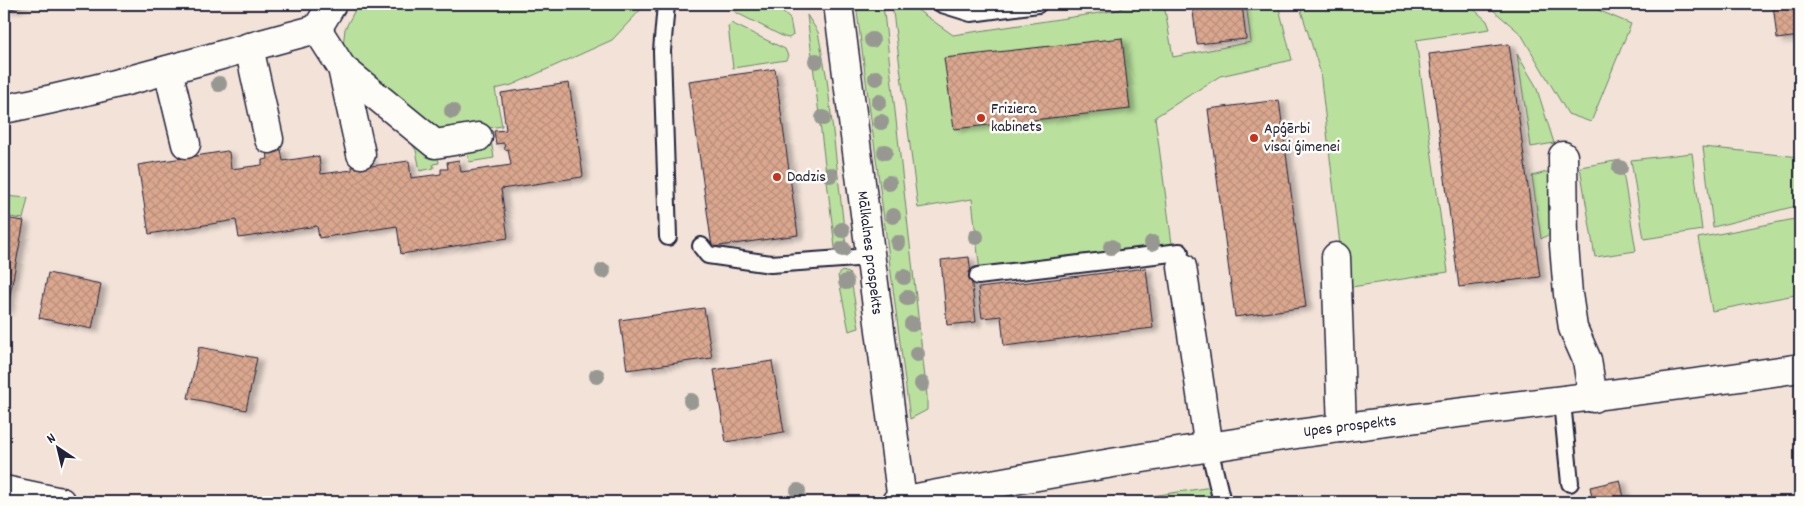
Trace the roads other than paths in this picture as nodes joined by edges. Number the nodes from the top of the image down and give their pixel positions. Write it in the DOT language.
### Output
graph roads {
  1 [pos="332,4"];
  2 [pos="666,4"];
  3 [pos="838,4"];
  4 [pos="942,4"];
  5 [pos="1038,4"];
  6 [pos="317,29"];
  7 [pos="249,47"];
  8 [pos="342,68"];
  9 [pos="168,70"];
  10 [pos="4,108"];
  11 [pos="478,137"];
  12 [pos="269,139"];
  13 [pos="186,144"];
  14 [pos="361,154"];
  15 [pos="1563,156"];
  16 [pos="668,237"];
  17 [pos="701,246"];
  18 [pos="870,257"];
  19 [pos="1336,257"];
  20 [pos="1181,259"];
  21 [pos="978,276"];
  22 [pos="1800,368"];
  23 [pos="1593,398"];
  24 [pos="1562,402"];
  25 [pos="1342,428"];
  26 [pos="1209,448"];
  27 [pos="1570,483"];
  28 [pos="4,490"];
  29 [pos="61,502"];
  30 [pos="900,502"];
  31 [pos="1222,502"];
  1 -- 6 [label="main road"];
  2 -- 16 [label="lane"];
  3 -- 18 [label="main road, Mālkalnes prospekts"];
  4 -- 5 [label="lane"];
  6 -- 7 [label="main road"];
  6 -- 8 [label="main road"];
  7 -- 9 [label="main road"];
  7 -- 12 [label="main road"];
  8 -- 11 [label="main road"];
  8 -- 14 [label="main road"];
  9 -- 10 [label="main road"];
  9 -- 13 [label="main road"];
  15 -- 23 [label="main road"];
  17 -- 18 [label="lane"];
  18 -- 30 [label="main road, Mālkalnes prospekts"];
  19 -- 25 [label="main road"];
  20 -- 21 [label="lane"];
  20 -- 26 [label="main road"];
  22 -- 23 [label="main road, Upes prospekts"];
  23 -- 24 [label="main road, Upes prospekts"];
  24 -- 25 [label="main road, Upes prospekts"];
  24 -- 27 [label="lane"];
  25 -- 26 [label="main road, Upes prospekts"];
  26 -- 30 [label="main road, Upes prospekts"];
  26 -- 31 [label="lane"];
  28 -- 29 [label="main road"];
}
